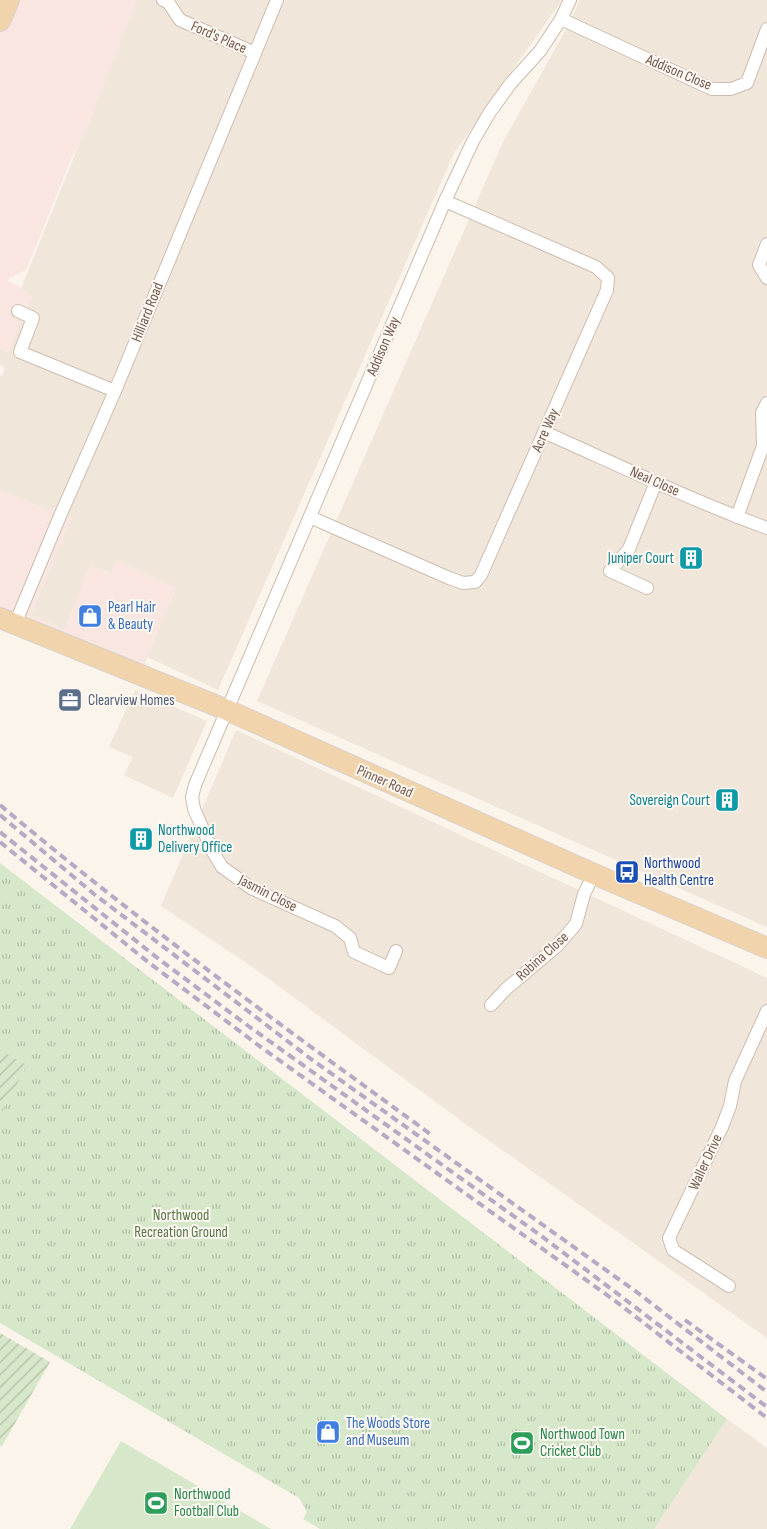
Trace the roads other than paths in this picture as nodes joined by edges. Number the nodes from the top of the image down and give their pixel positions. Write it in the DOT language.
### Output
graph roads {
  1 [pos="9,0"];
  2 [pos="163,0"];
  3 [pos="277,0"];
  4 [pos="570,0"];
  5 [pos="561,19"];
  6 [pos="0,21"];
  7 [pos="767,29"];
  8 [pos="255,53"];
  9 [pos="445,201"];
  10 [pos="767,244"];
  11 [pos="767,278"];
  12 [pos="18,311"];
  13 [pos="115,391"];
  14 [pos="767,403"];
  15 [pos="544,432"];
  16 [pos="765,446"];
  17 [pos="656,482"];
  18 [pos="310,516"];
  19 [pos="737,517"];
  20 [pos="767,528"];
  21 [pos="647,588"];
  22 [pos="7,621"];
  23 [pos="227,710"];
  24 [pos="594,874"];
  25 [pos="767,948"];
  26 [pos="396,951"];
  27 [pos="491,1005"];
  28 [pos="767,1011"];
  29 [pos="729,1286"];
  1 -- 6 [label="main road"];
  2 -- 8 [label="street, Ford's Place"];
  3 -- 8 [label="street, Hilliard Road"];
  4 -- 5 [label="street, Addison Way"];
  5 -- 7 [label="street, Addison Close"];
  5 -- 9 [label="street, Addison Way"];
  8 -- 13 [label="street, Hilliard Road"];
  9 -- 15 [label="street, Acre Way"];
  9 -- 18 [label="street, Addison Way"];
  10 -- 11 [label="street"];
  12 -- 13 [label="street"];
  13 -- 22 [label="street, Hilliard Road"];
  14 -- 16 [label="street"];
  15 -- 17 [label="street, Neal Close"];
  15 -- 18 [label="street, Acre Way"];
  16 -- 19 [label="street"];
  17 -- 19 [label="street, Neal Close"];
  17 -- 21 [label="street"];
  18 -- 23 [label="street, Addison Way"];
  19 -- 20 [label="street, Neal Close"];
  22 -- 23 [label="main road, Pinner Road"];
  23 -- 24 [label="main road, Pinner Road"];
  23 -- 26 [label="street, Jasmin Close"];
  24 -- 25 [label="main road, Pinner Road"];
  24 -- 27 [label="street, Robina Close"];
  28 -- 29 [label="street, Waller Drive"];
}
